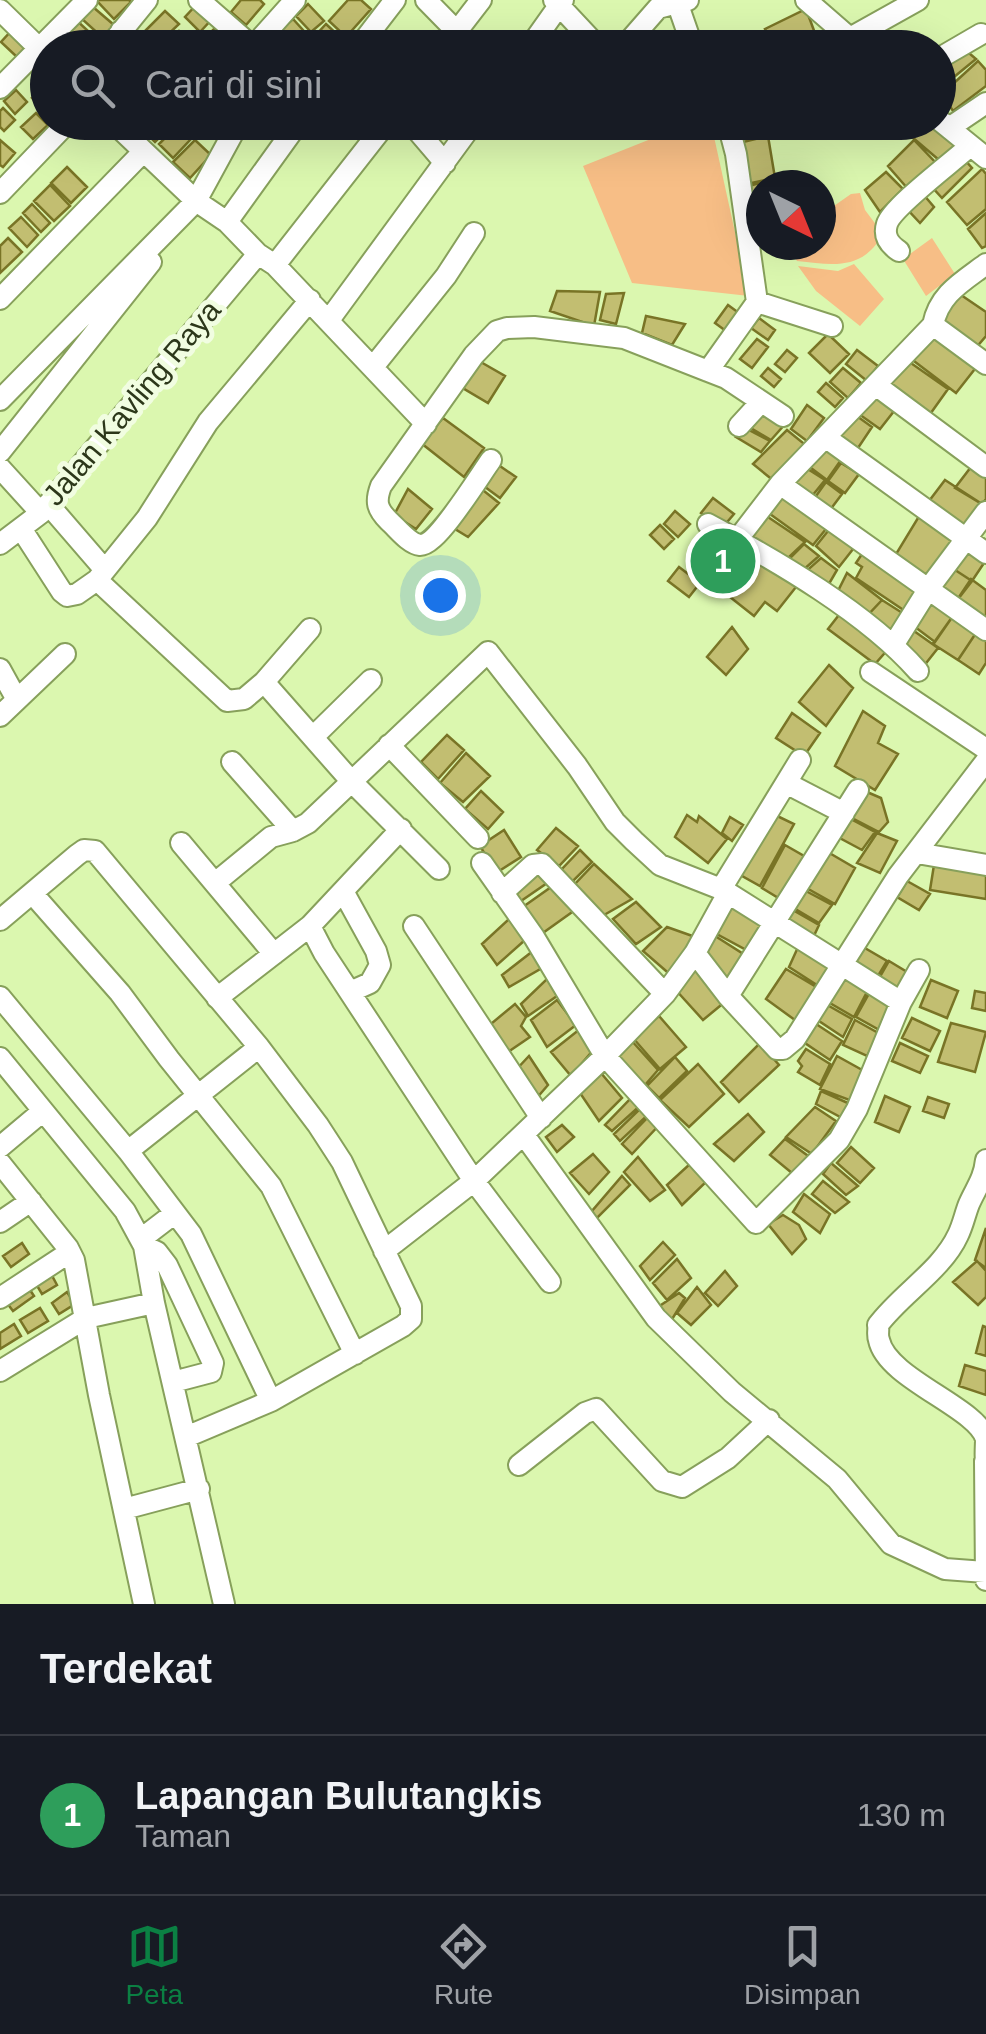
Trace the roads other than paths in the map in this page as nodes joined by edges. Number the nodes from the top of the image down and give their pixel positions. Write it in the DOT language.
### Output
graph roads {
  1 [pos="87,0"];
  2 [pos="147,0"];
  3 [pos="199,0"];
  4 [pos="270,0"];
  5 [pos="295,0"];
  6 [pos="395,0"];
  7 [pos="426,0"];
  8 [pos="481,0"];
  9 [pos="806,0"];
  10 [pos="918,0"];
  11 [pos="683,1"];
  12 [pos="559,2"];
  13 [pos="0,10"];
  14 [pos="62,30"];
  15 [pos="122,30"];
  16 [pos="240,30"];
  17 [pos="262,30"];
  18 [pos="270,30"];
  19 [pos="372,30"];
  20 [pos="444,30"];
  21 [pos="457,30"];
  22 [pos="541,30"];
  23 [pos="583,30"];
  24 [pos="639,30"];
  25 [pos="689,30"];
  26 [pos="840,30"];
  27 [pos="874,30"];
  28 [pos="981,34"];
  29 [pos="30,40"];
  30 [pos="956,49"];
  31 [pos="30,64"];
  32 [pos="0,88"];
  33 [pos="986,102"];
  34 [pos="956,117"];
  35 [pos="956,133"];
  36 [pos="51,140"];
  37 [pos="131,140"];
  38 [pos="227,140"];
  39 [pos="286,140"];
  40 [pos="371,140"];
  41 [pos="425,140"];
  42 [pos="461,140"];
  43 [pos="732,140"];
  44 [pos="143,152"];
  45 [pos="978,152"];
  46 [pos="445,163"];
  47 [pos="0,194"];
  48 [pos="196,201"];
  49 [pos="227,222"];
  50 [pos="474,233"];
  51 [pos="899,252"];
  52 [pos="266,259"];
  53 [pos="986,264"];
  54 [pos="138,269"];
  55 [pos="0,300"];
  56 [pos="310,300"];
  57 [pos="757,302"];
  58 [pos="328,320"];
  59 [pos="933,325"];
  60 [pos="832,326"];
  61 [pos="986,364"];
  62 [pos="372,368"];
  63 [pos="708,371"];
  64 [pos="876,386"];
  65 [pos="0,400"];
  66 [pos="761,402"];
  67 [pos="783,416"];
  68 [pos="426,424"];
  69 [pos="739,426"];
  70 [pos="825,437"];
  71 [pos="0,452"];
  72 [pos="491,460"];
  73 [pos="986,467"];
  74 [pos="0,468"];
  75 [pos="780,484"];
  76 [pos="45,509"];
  77 [pos="986,512"];
  78 [pos="708,524"];
  79 [pos="22,530"];
  80 [pos="965,539"];
  81 [pos="736,540"];
  82 [pos="0,544"];
  83 [pos="986,553"];
  84 [pos="101,575"];
  85 [pos="929,588"];
  86 [pos="310,629"];
  87 [pos="986,630"];
  88 [pos="894,644"];
  89 [pos="65,654"];
  90 [pos="0,670"];
  91 [pos="918,671"];
  92 [pos="871,672"];
  93 [pos="371,680"];
  94 [pos="264,682"];
  95 [pos="16,698"];
  96 [pos="0,716"];
  97 [pos="314,737"];
  98 [pos="389,745"];
  99 [pos="986,749"];
  100 [pos="800,760"];
  101 [pos="986,761"];
  102 [pos="232,762"];
  103 [pos="352,782"];
  104 [pos="786,782"];
  105 [pos="858,790"];
  106 [pos="844,813"];
  107 [pos="400,829"];
  108 [pos="294,831"];
  109 [pos="478,838"];
  110 [pos="181,843"];
  111 [pos="918,853"];
  112 [pos="482,863"];
  113 [pos="986,864"];
  114 [pos="439,869"];
  115 [pos="215,883"];
  116 [pos="343,891"];
  117 [pos="725,891"];
  118 [pos="32,892"];
  119 [pos="502,893"];
  120 [pos="0,920"];
  121 [pos="776,923"];
  122 [pos="310,926"];
  123 [pos="414,926"];
  124 [pos="695,953"];
  125 [pos="274,954"];
  126 [pos="840,965"];
  127 [pos="918,970"];
  128 [pos="350,992"];
  129 [pos="665,994"];
  130 [pos="728,996"];
  131 [pos="0,997"];
  132 [pos="217,998"];
  133 [pos="901,1002"];
  134 [pos="259,1047"];
  135 [pos="605,1056"];
  136 [pos="0,1058"];
  137 [pos="198,1095"];
  138 [pos="43,1111"];
  139 [pos="541,1118"];
  140 [pos="524,1134"];
  141 [pos="0,1148"];
  142 [pos="128,1150"];
  143 [pos="986,1160"];
  144 [pos="0,1163"];
  145 [pos="474,1181"];
  146 [pos="31,1201"];
  147 [pos="175,1213"];
  148 [pos="0,1222"];
  149 [pos="143,1242"];
  150 [pos="384,1251"];
  151 [pos="70,1252"];
  152 [pos="550,1282"];
  153 [pos="0,1298"];
  154 [pos="154,1304"];
  155 [pos="86,1318"];
  156 [pos="355,1354"];
  157 [pos="0,1371"];
  158 [pos="173,1382"];
  159 [pos="271,1401"];
  160 [pos="769,1420"];
  161 [pos="186,1436"];
  162 [pos="985,1462"];
  163 [pos="520,1465"];
  164 [pos="200,1490"];
  165 [pos="124,1509"];
  166 [pos="986,1572"];
  167 [pos="986,1580"];
  168 [pos="144,1604"];
  169 [pos="224,1604"];
  1 -- 14 [label="street"];
  2 -- 15 [label="street"];
  3 -- 16 [label="street"];
  4 -- 17 [label="street"];
  5 -- 18 [label="street"];
  6 -- 19 [label="street"];
  7 -- 20 [label="street"];
  8 -- 21 [label="street"];
  9 -- 26 [label="street"];
  10 -- 27 [label="street"];
  11 -- 24 [label="street"];
  11 -- 25 [label="street"];
  12 -- 22 [label="street"];
  12 -- 23 [label="street"];
  13 -- 29 [label="street"];
  28 -- 30 [label="street"];
  31 -- 32 [label="street"];
  33 -- 34 [label="street"];
  35 -- 45 [label="street"];
  36 -- 47 [label="street"];
  37 -- 44 [label="street"];
  38 -- 48 [label="street"];
  39 -- 49 [label="street"];
  40 -- 52 [label="street, Jalan Kavling Raya"];
  41 -- 46 [label="street"];
  42 -- 46 [label="street"];
  43 -- 57 [label="street"];
  44 -- 48 [label="street"];
  44 -- 55 [label="street"];
  45 -- 51 [label="street"];
  46 -- 58 [label="street"];
  48 -- 49 [label="street"];
  48 -- 54 [label="street"];
  49 -- 52 [label="street"];
  50 -- 62 [label="street"];
  52 -- 56 [label="street"];
  52 -- 76 [label="street, Jalan Kavling Raya"];
  53 -- 59 [label="street"];
  54 -- 65 [label="street"];
  54 -- 71 [label="street"];
  56 -- 58 [label="street"];
  56 -- 84 [label="street"];
  57 -- 60 [label="street"];
  57 -- 63 [label="street"];
  58 -- 62 [label="street"];
  59 -- 61 [label="street"];
  59 -- 64 [label="street"];
  62 -- 68 [label="street"];
  63 -- 66 [label="street"];
  63 -- 68 [label="street"];
  64 -- 70 [label="street"];
  64 -- 73 [label="street"];
  66 -- 67 [label="street"];
  66 -- 69 [label="street"];
  68 -- 72 [label="street"];
  70 -- 75 [label="street"];
  70 -- 80 [label="street"];
  74 -- 76 [label="street"];
  75 -- 81 [label="street"];
  75 -- 85 [label="street"];
  76 -- 79 [label="street, Jalan Kavling Raya"];
  76 -- 84 [label="street"];
  77 -- 80 [label="street"];
  78 -- 81 [label="street"];
  79 -- 82 [label="street, Jalan Kavling Raya"];
  79 -- 84 [label="street"];
  80 -- 83 [label="street"];
  80 -- 85 [label="street"];
  81 -- 88 [label="street"];
  84 -- 94 [label="street"];
  85 -- 87 [label="street"];
  85 -- 88 [label="street"];
  86 -- 94 [label="street"];
  88 -- 91 [label="street"];
  89 -- 95 [label="street"];
  90 -- 95 [label="street"];
  92 -- 99 [label="street"];
  93 -- 97 [label="street"];
  94 -- 97 [label="street"];
  95 -- 96 [label="street"];
  97 -- 103 [label="street"];
  98 -- 103 [label="street"];
  98 -- 109 [label="street"];
  98 -- 117 [label="street"];
  100 -- 104 [label="street"];
  101 -- 111 [label="street"];
  102 -- 108 [label="street"];
  103 -- 107 [label="street"];
  103 -- 108 [label="street"];
  104 -- 106 [label="street"];
  104 -- 117 [label="street"];
  105 -- 106 [label="street"];
  106 -- 121 [label="street"];
  107 -- 114 [label="street"];
  107 -- 116 [label="street"];
  108 -- 115 [label="street"];
  110 -- 115 [label="street"];
  111 -- 113 [label="street"];
  111 -- 126 [label="street"];
  112 -- 119 [label="street"];
  115 -- 125 [label="street"];
  116 -- 122 [label="street"];
  116 -- 128 [label="street"];
  117 -- 121 [label="street"];
  117 -- 124 [label="street"];
  118 -- 120 [label="street"];
  118 -- 132 [label="street"];
  118 -- 137 [label="street"];
  119 -- 129 [label="street"];
  119 -- 135 [label="street"];
  121 -- 126 [label="street"];
  121 -- 130 [label="street"];
  122 -- 125 [label="street"];
  122 -- 128 [label="street"];
  123 -- 139 [label="street"];
  124 -- 129 [label="street"];
  124 -- 130 [label="street"];
  125 -- 132 [label="street"];
  126 -- 130 [label="street"];
  126 -- 133 [label="street"];
  127 -- 133 [label="street"];
  128 -- 145 [label="street"];
  129 -- 135 [label="street"];
  131 -- 142 [label="street"];
  132 -- 134 [label="street"];
  133 -- 135 [label="street"];
  134 -- 137 [label="street"];
  134 -- 150 [label="street"];
  135 -- 139 [label="street"];
  136 -- 138 [label="street"];
  137 -- 142 [label="street"];
  137 -- 156 [label="street"];
  138 -- 141 [label="street"];
  138 -- 149 [label="street"];
  139 -- 140 [label="street"];
  140 -- 145 [label="street"];
  140 -- 160 [label="street"];
  142 -- 147 [label="street"];
  143 -- 162 [label="street"];
  144 -- 146 [label="street"];
  145 -- 150 [label="street"];
  145 -- 152 [label="street"];
  146 -- 148 [label="street"];
  146 -- 151 [label="street"];
  147 -- 149 [label="street"];
  147 -- 159 [label="street"];
  149 -- 154 [label="street"];
  149 -- 158 [label="street"];
  150 -- 156 [label="street"];
  151 -- 153 [label="street"];
  151 -- 155 [label="street"];
  154 -- 155 [label="street"];
  154 -- 158 [label="street"];
  155 -- 157 [label="street"];
  155 -- 165 [label="street"];
  156 -- 159 [label="street"];
  158 -- 161 [label="street"];
  159 -- 161 [label="street"];
  160 -- 163 [label="street"];
  160 -- 166 [label="street"];
  161 -- 164 [label="street"];
  162 -- 166 [label="street"];
  164 -- 165 [label="street"];
  164 -- 169 [label="street"];
  165 -- 168 [label="street"];
  166 -- 167 [label="street"];
}
